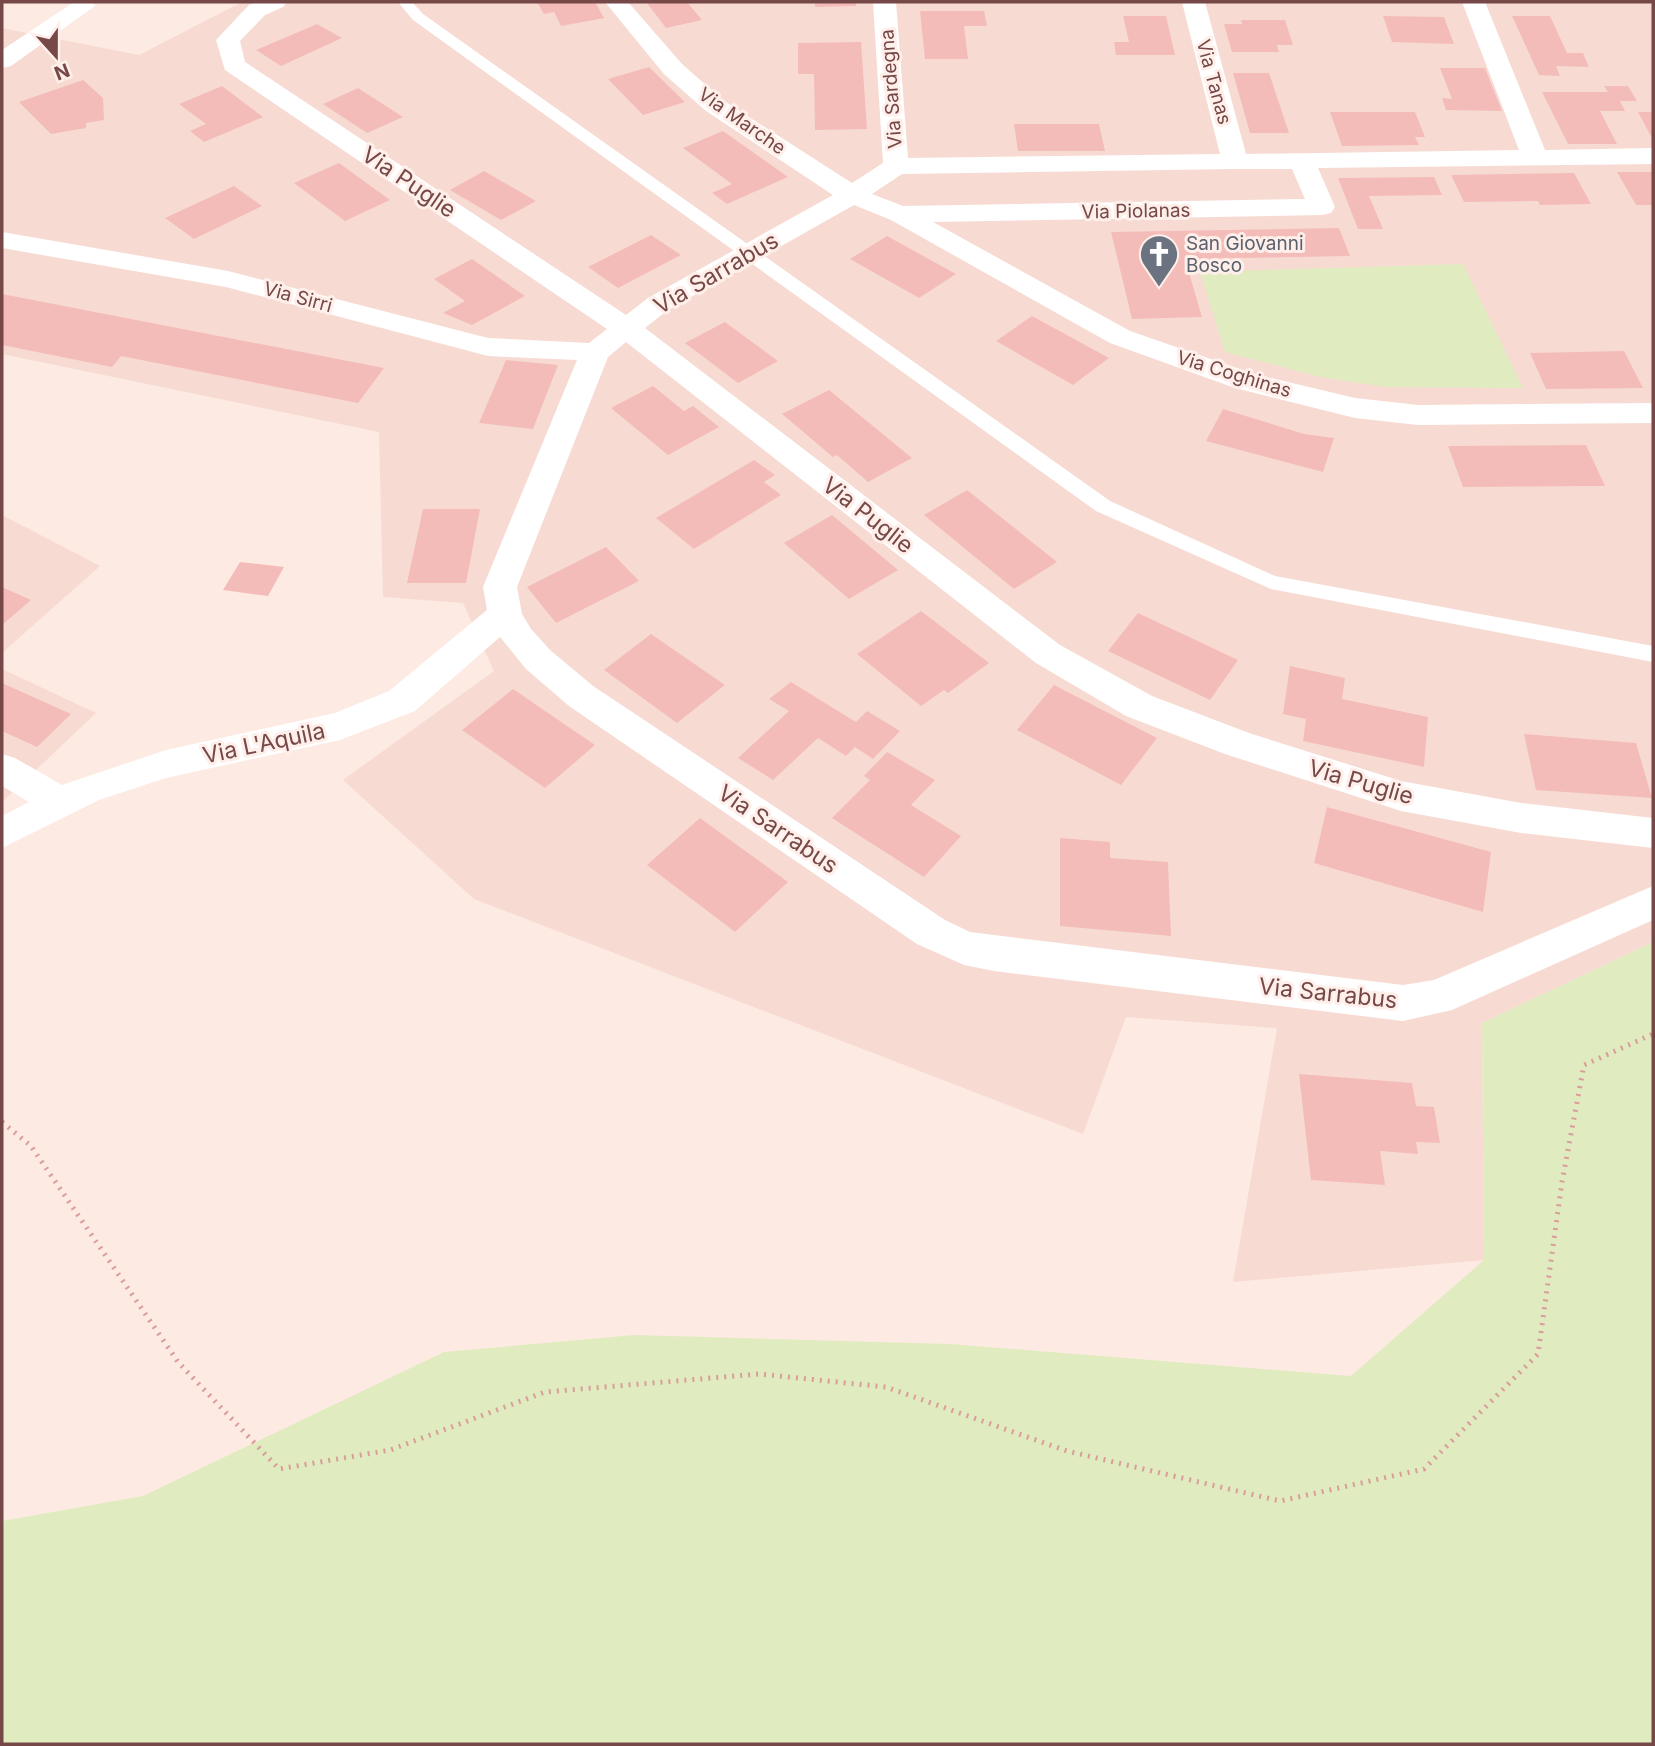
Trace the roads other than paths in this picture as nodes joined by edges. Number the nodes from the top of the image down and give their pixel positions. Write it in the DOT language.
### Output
graph roads {
  1 [pos="275,2"];
  2 [pos="405,2"];
  3 [pos="616,2"];
  4 [pos="884,2"];
  5 [pos="1193,2"];
  6 [pos="1474,2"];
  7 [pos="83,6"];
  8 [pos="2,61"];
  9 [pos="1653,156"];
  10 [pos="1535,158"];
  11 [pos="1303,161"];
  12 [pos="1235,162"];
  13 [pos="896,166"];
  14 [pos="852,195"];
  15 [pos="900,215"];
  16 [pos="2,240"];
  17 [pos="748,254"];
  18 [pos="626,328"];
  19 [pos="594,352"];
  20 [pos="1653,413"];
  21 [pos="505,614"];
  22 [pos="1653,654"];
  23 [pos="2,768"];
  24 [pos="61,803"];
  25 [pos="2,833"];
  26 [pos="1653,833"];
  27 [pos="1653,902"];
  1 -- 18 [label="street, Via Puglie"];
  2 -- 17 [label="lane"];
  3 -- 14 [label="street, Via Marche"];
  4 -- 13 [label="street, Via Sardegna"];
  5 -- 12 [label="street, Via Tanas"];
  6 -- 10 [label="street"];
  7 -- 8 [label="street"];
  9 -- 10 [label="street"];
  10 -- 11 [label="street"];
  11 -- 12 [label="street"];
  11 -- 15 [label="street, Via Piolanas"];
  12 -- 13 [label="street"];
  13 -- 14 [label="street, Via Sardegna"];
  14 -- 15 [label="street, Via Coghinas"];
  14 -- 17 [label="street, Via Sarrabus"];
  15 -- 20 [label="street, Via Coghinas"];
  16 -- 19 [label="street, Via Sirri"];
  17 -- 18 [label="street, Via Sarrabus"];
  17 -- 22 [label="lane"];
  18 -- 19 [label="street, Via Sarrabus"];
  18 -- 26 [label="street, Via Puglie"];
  19 -- 21 [label="street, Via Sarrabus"];
  21 -- 24 [label="street, Via L'Aquila"];
  21 -- 27 [label="street, Via Sarrabus"];
  23 -- 24 [label="street"];
  24 -- 25 [label="street, Via L'Aquila"];
}
